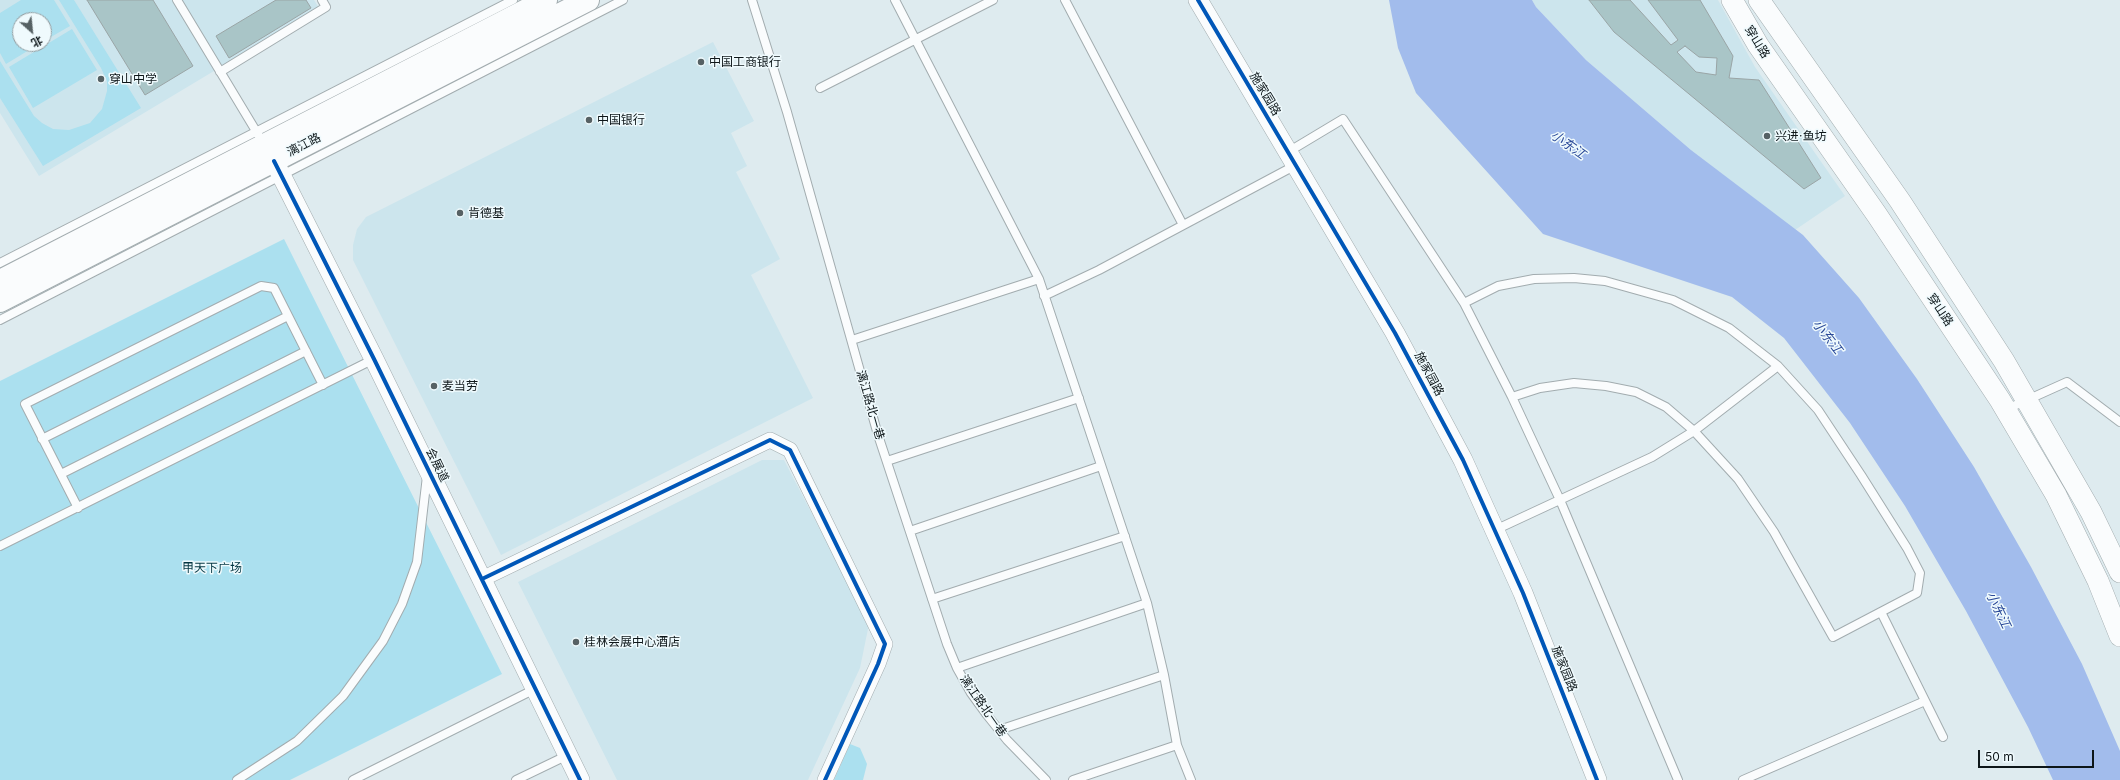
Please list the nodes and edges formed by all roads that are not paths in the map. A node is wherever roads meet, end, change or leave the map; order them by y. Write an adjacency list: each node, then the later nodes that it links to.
1 (177, 0): 14 (lane)
2 (322, 0): 14 (lane)
3 (588, 0): 12 (highway, 漓江路)
4 (623, 0): 12 (lane)
5 (752, 0): 27 (lane, 漓江路北一巷)
6 (895, 0): 13 (lane)
7 (992, 0): 13 (lane)
8 (1064, 0): 18 (lane)
9 (1198, 0): 17 (street, 施家园路)
10 (1732, 0): 35 (main road, 穿山路)
11 (1759, 0): 34 (main road, 穿山路)
12 (536, 12): 16 (highway, 漓江路); 16 (lane)
13 (916, 39): 15 (lane); 20 (lane)
14 (220, 72): 16 (lane)
15 (820, 88)
16 (269, 153): 19 (lane); 21 (highway, 漓江路); 23 (highway, 漓江路); 26 (lane); 29 (street, 会展道)
17 (1292, 159): 18 (lane); 24 (lane); 45 (street, 施家园路)
18 (1183, 225): 22 (lane)
19 (0, 263)
20 (1039, 279): 22 (lane); 27 (lane)
21 (0, 281)
22 (1044, 296): 33 (lane)
23 (0, 302)
24 (1464, 303): 30 (lane); 32 (lane)
25 (288, 316): 28 (lane); 38 (lane); 38 (lane)
26 (0, 320)
27 (852, 340): 39 (lane, 漓江路北一巷)
28 (306, 351): 31 (lane); 42 (lane)
29 (374, 359): 31 (lane); 41 (street, 会展道)
30 (1778, 366): 37 (lane); 53 (lane)
31 (323, 384): 44 (lane)
32 (1512, 397): 37 (lane); 43 (lane)
33 (1079, 398): 39 (lane); 40 (lane)
34 (2026, 400): 35 (lane); 36 (lane); 49 (main road, 穿山路)
35 (2006, 409): 54 (main road, 穿山路)
36 (2120, 422)
37 (1694, 430): 43 (lane); 53 (lane)
38 (42, 439): 42 (lane)
39 (887, 461): 46 (lane, 漓江路北一巷)
40 (1101, 466): 46 (lane); 47 (lane)
41 (427, 468): 50 (street, 会展道); 63 (lane)
42 (60, 474): 44 (lane)
43 (1560, 500): 45 (lane); 72 (lane)
44 (78, 508): 48 (lane)
45 (1495, 530): 71 (street, 施家园路)
46 (910, 531): 51 (lane, 漓江路北一巷)
47 (1124, 536): 51 (lane); 52 (lane)
48 (0, 546)
49 (2120, 572)
50 (482, 579): 57 (street, 会展道); 67 (street)
51 (932, 599): 55 (lane, 漓江路北一巷)
52 (1146, 603): 55 (lane); 56 (lane)
53 (1881, 612): 58 (lane)
54 (2120, 636)
55 (957, 668): 59 (lane, 漓江路北一巷)
56 (1164, 675): 59 (lane); 61 (lane)
57 (535, 689): 62 (street, 会展道); 64 (lane)
58 (1925, 701): 60 (lane); 73 (lane)
59 (999, 730): 68 (lane, 漓江路北一巷)
60 (1943, 738)
61 (1177, 746): 69 (lane); 70 (lane)
62 (568, 755): 65 (lane); 66 (street, 会展道)
63 (237, 780)
64 (353, 780)
65 (516, 780)
66 (580, 780)
67 (825, 780)
68 (1046, 780)
69 (1072, 780)
70 (1191, 780)
71 (1597, 780)
72 (1678, 780)
73 (1743, 780)

